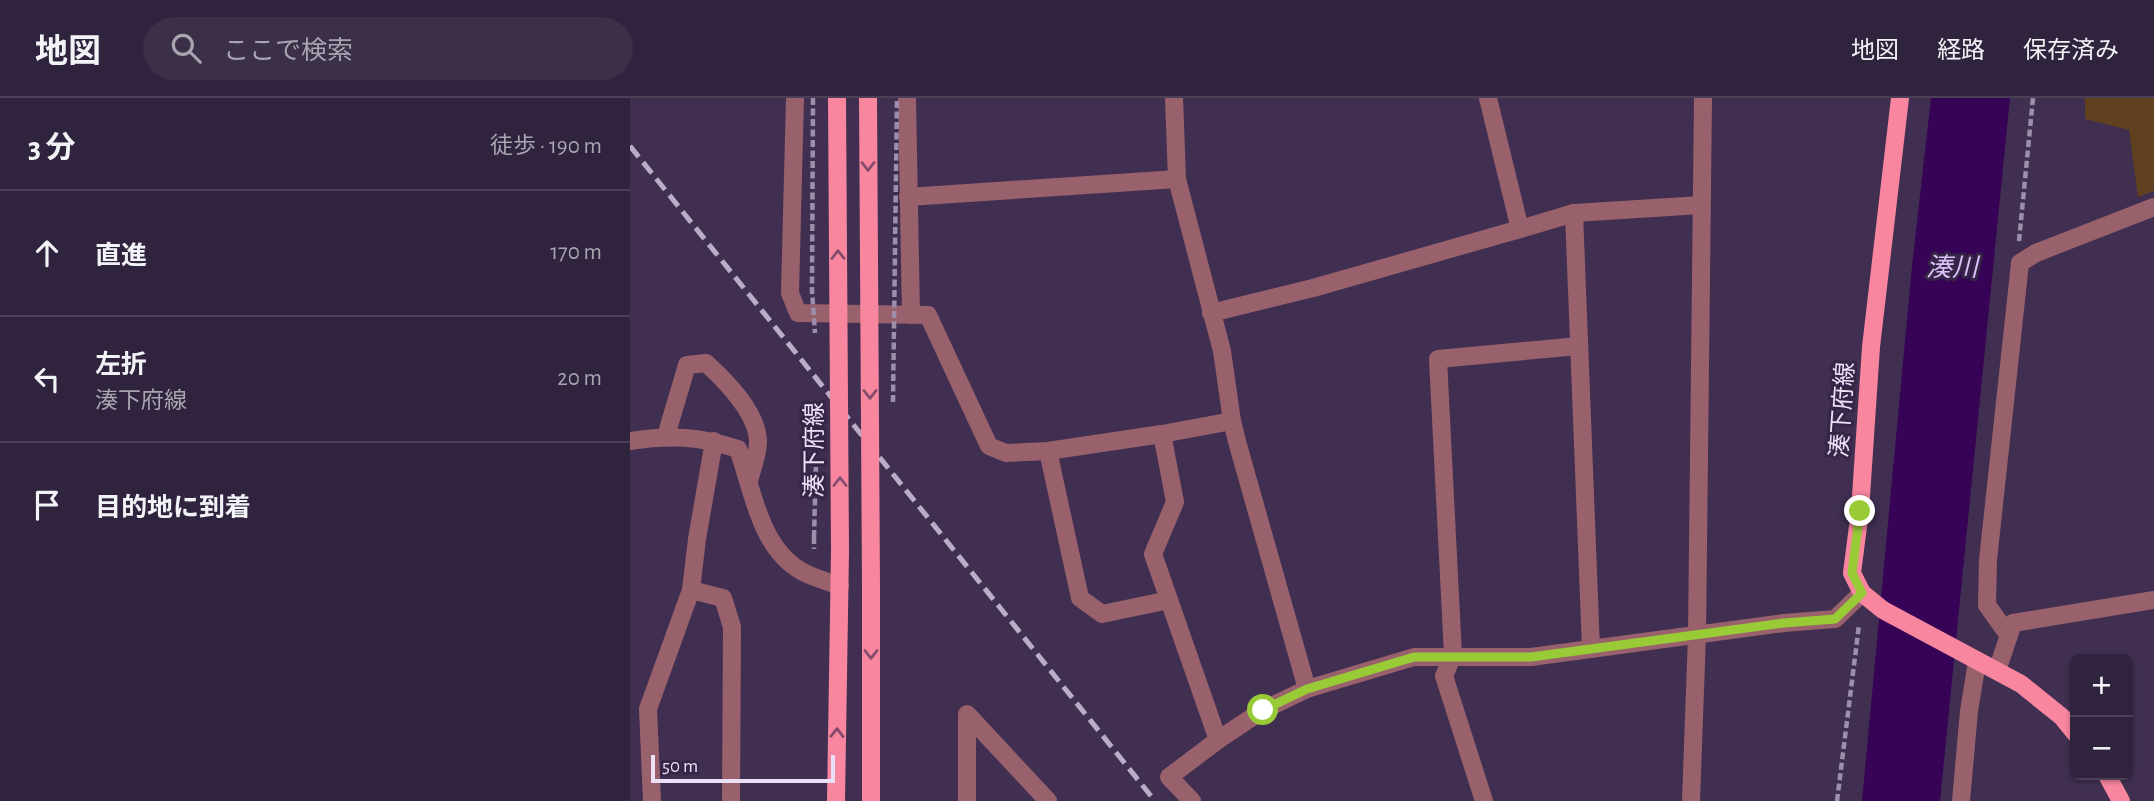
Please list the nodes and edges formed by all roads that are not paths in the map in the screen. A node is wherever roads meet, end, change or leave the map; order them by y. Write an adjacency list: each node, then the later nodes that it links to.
1 (795, 98): 16 (street)
2 (837, 98): 25 (main road, 湊下府線, one-way to 2, bridge)
3 (868, 98): 43 (main road, one-way to 43, bridge)
4 (906, 98): 10 (street)
5 (1174, 98): 9 (street)
6 (1488, 98): 14 (street)
7 (1703, 98): 11 (street)
8 (1900, 98): 27 (main road, 湊下府線)
9 (1177, 179): 10 (street); 15 (street)
10 (908, 197): 16 (street)
11 (1701, 205): 13 (street); 30 (street)
12 (2149, 210): 31 (street)
13 (1574, 213): 14 (street); 17 (street)
14 (1520, 229): 15 (street)
15 (1211, 313): 18 (street)
16 (911, 315): 23 (street)
17 (1579, 346): 32 (street); 33 (street)
18 (1232, 421): 19 (street); 36 (street)
19 (1162, 434): 23 (street); 28 (street)
20 (666, 436): 21 (street); 22 (street); 24 (street)
21 (630, 441)
22 (714, 441): 24 (street); 26 (street)
23 (1048, 451): 28 (street)
24 (749, 481): 25 (street)
25 (840, 586): 42 (main road, 湊下府線, one-way to 25)
26 (691, 590): 40 (street); 41 (street)
27 (1862, 593): 30 (street); 34 (main road)
28 (1169, 600): 38 (street)
29 (2154, 600): 31 (street)
30 (1697, 635): 32 (street); 48 (street)
31 (2009, 636): 35 (street)
32 (1591, 649): 33 (street)
33 (1453, 655): 36 (street); 47 (street)
34 (1977, 662): 35 (main road); 49 (street)
35 (1997, 671): 37 (main road)
36 (1307, 689): 38 (street)
37 (2070, 727)
38 (1218, 740): 46 (street)
39 (2110, 780): 50 (main road)
40 (652, 801)
41 (731, 801)
42 (836, 801)
43 (871, 801)
44 (967, 801): 45 (street)
45 (1048, 801)
46 (1192, 801)
47 (1484, 801)
48 (1691, 801)
49 (1961, 801)
50 (2121, 801)

